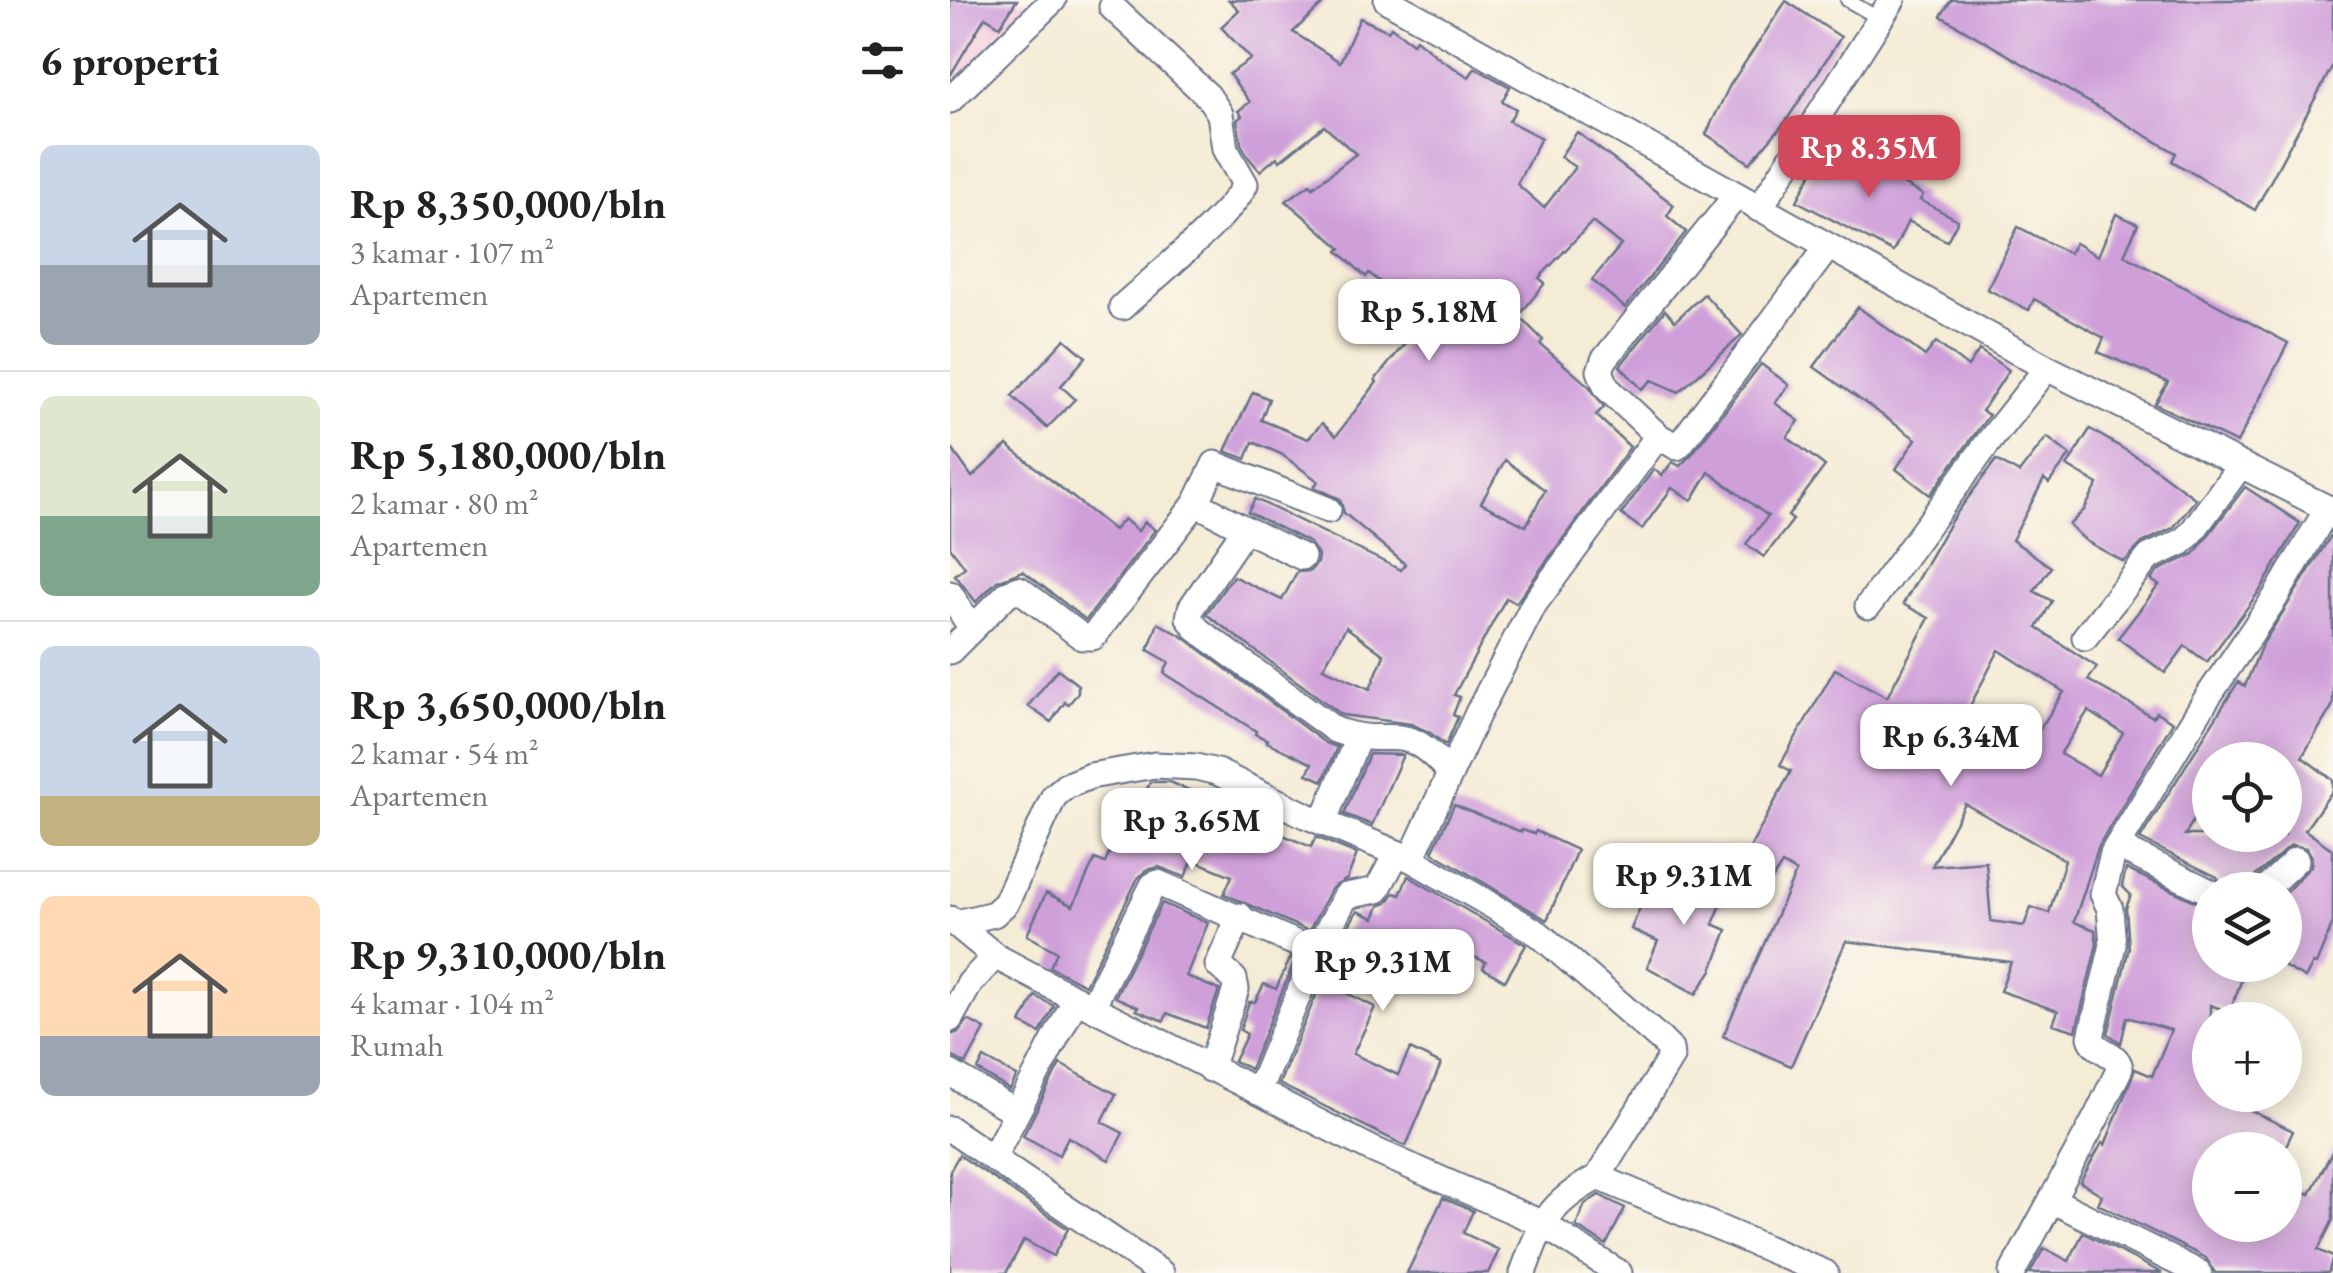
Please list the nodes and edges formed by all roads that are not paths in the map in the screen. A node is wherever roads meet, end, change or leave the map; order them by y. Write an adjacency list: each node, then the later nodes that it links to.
1 (1053, 0): 6 (street)
2 (1387, 0): 7 (street)
3 (1847, 0): 5 (lane)
4 (1113, 2): 10 (street)
5 (1886, 10): 8 (street)
6 (950, 100)
7 (1736, 197): 8 (street); 12 (street)
8 (1759, 209): 9 (street)
9 (1828, 247): 11 (street); 12 (street)
10 (1122, 307)
11 (2047, 368): 13 (street); 20 (street)
12 (1658, 436): 25 (street)
13 (2240, 466): 16 (street); 22 (street)
14 (1196, 503): 15 (street); 17 (street); 21 (street)
15 (1328, 510)
16 (2330, 510): 27 (street)
17 (1245, 529): 18 (street); 24 (street)
18 (1302, 556)
19 (950, 594): 21 (street)
20 (1868, 606)
21 (972, 629): 23 (street)
22 (2085, 637)
23 (950, 651)
24 (1358, 738): 25 (street); 26 (street)
25 (1450, 773): 28 (street)
26 (1323, 822): 28 (street); 33 (street)
27 (2118, 846): 31 (street); 45 (street)
28 (1404, 856): 34 (street); 44 (street)
29 (2296, 860): 30 (street)
30 (2283, 872)
31 (2192, 883)
32 (1240, 916): 34 (street); 36 (street); 38 (street)
33 (953, 921): 35 (street)
34 (1316, 952): 40 (street)
35 (995, 956): 36 (street); 37 (street)
36 (1084, 1004): 38 (street); 41 (street)
37 (950, 1019)
38 (1210, 1069): 40 (street)
39 (950, 1072): 41 (street)
40 (1258, 1092): 46 (street)
41 (1016, 1112): 43 (street)
42 (952, 1136): 43 (street)
43 (993, 1158): 47 (street)
44 (1598, 1176): 46 (street); 50 (street)
45 (2052, 1200): 51 (street); 52 (street)
46 (1541, 1223): 48 (street); 49 (street)
47 (1160, 1273)
48 (1523, 1273)
49 (1619, 1273)
50 (1825, 1273)
51 (2012, 1273)
52 (2199, 1273)

